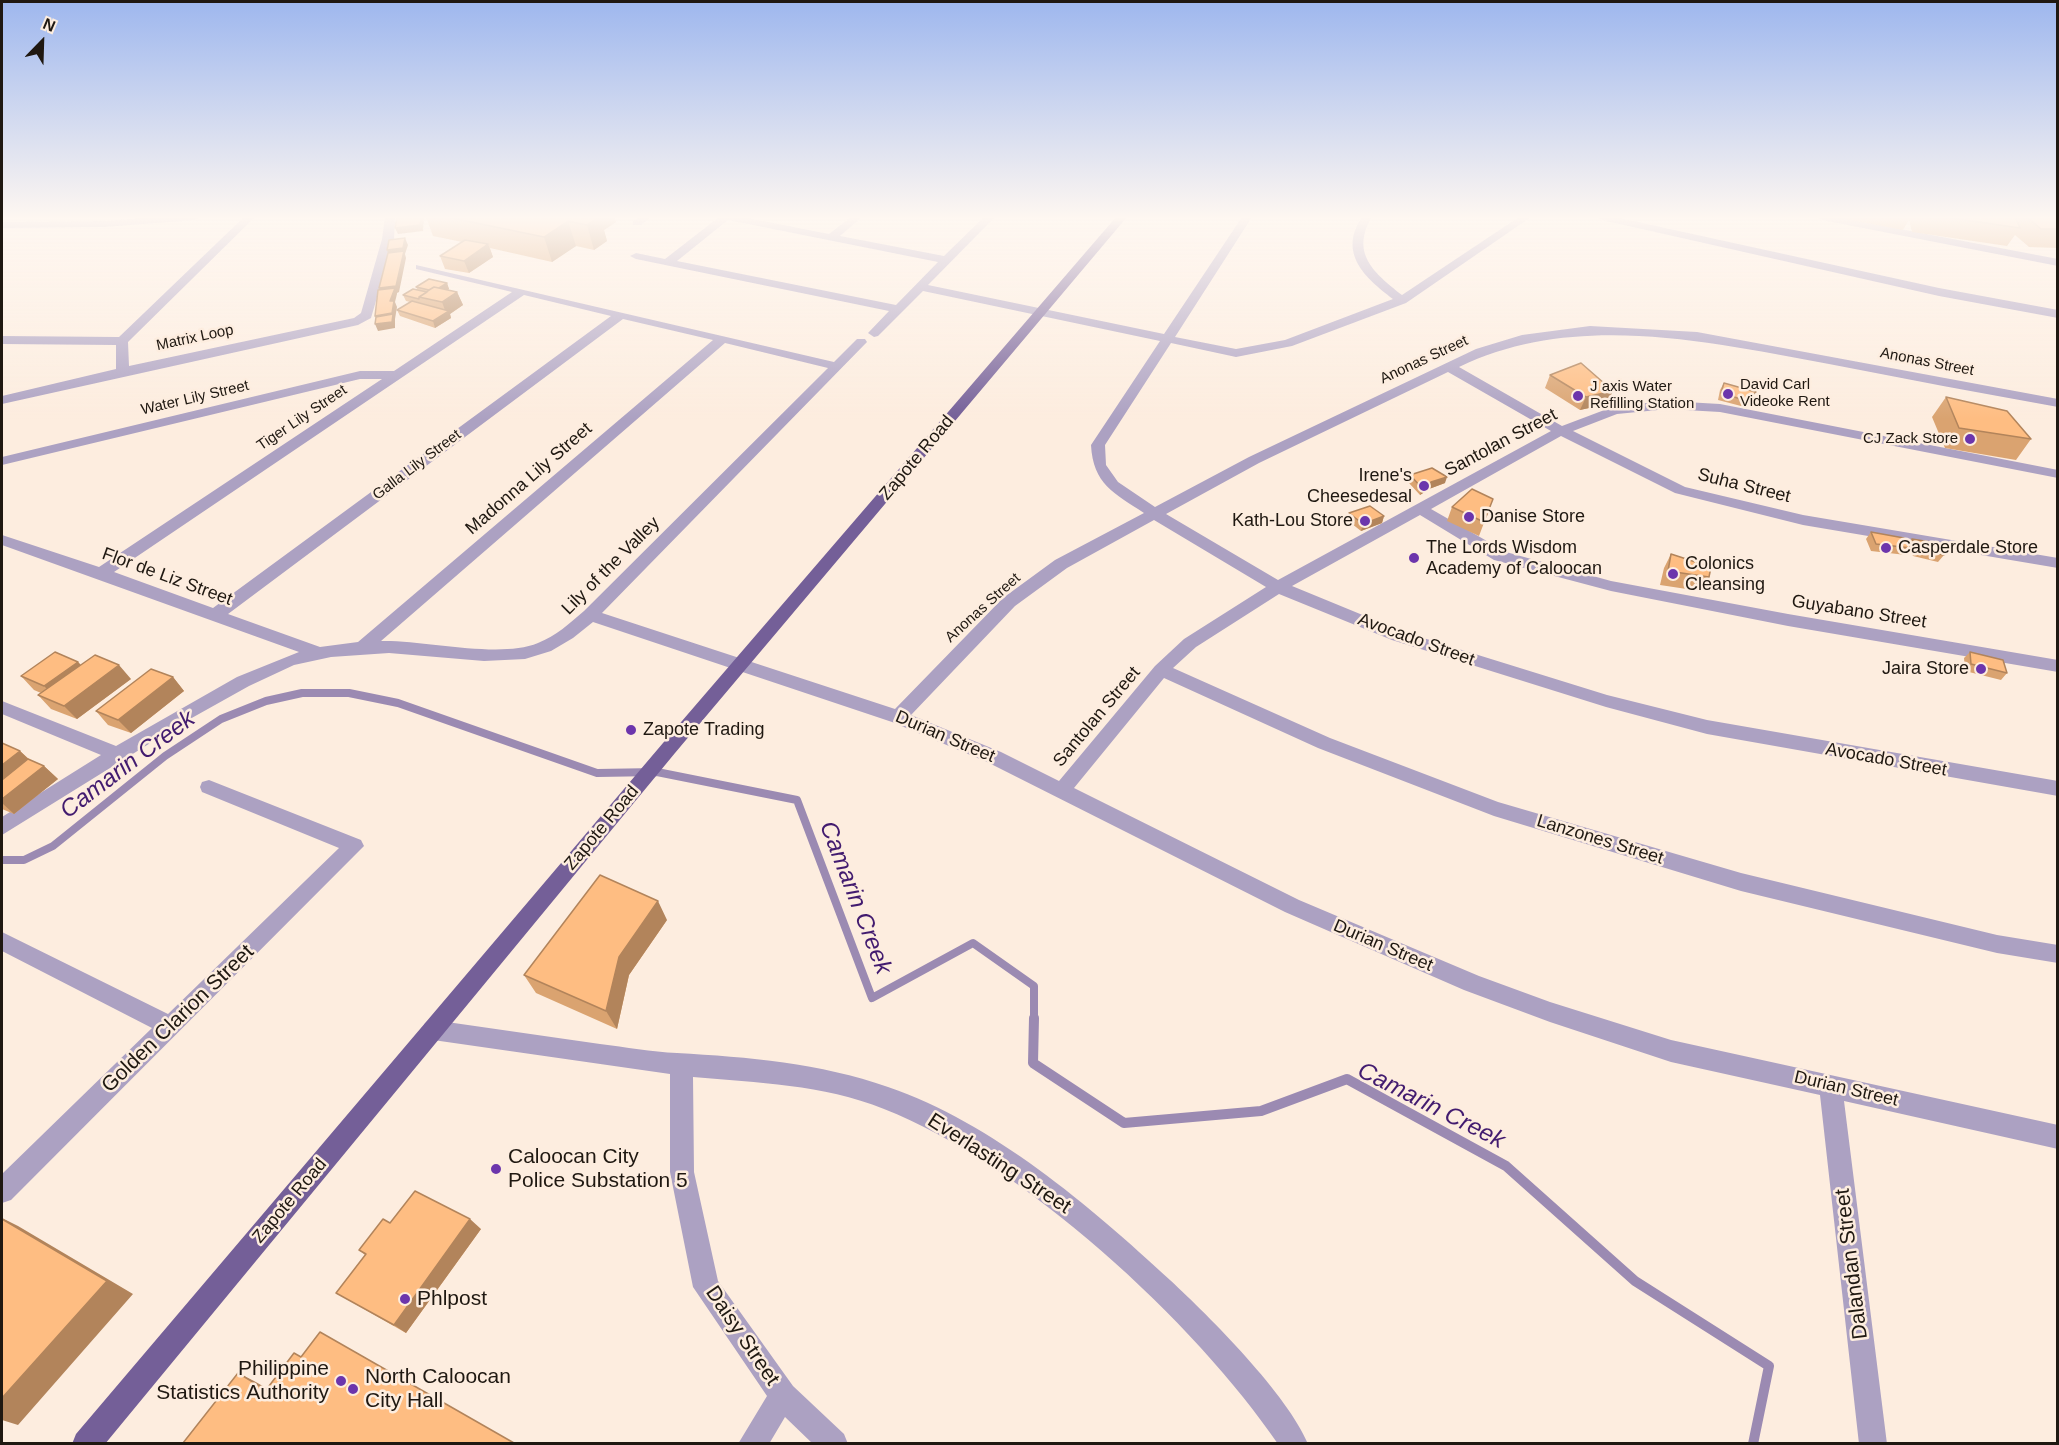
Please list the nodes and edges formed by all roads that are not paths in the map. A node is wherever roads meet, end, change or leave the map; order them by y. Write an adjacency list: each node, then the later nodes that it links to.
1 (180, 284): 21 (street)
2 (375, 284): 24 (street, Matrix Loop)
3 (494, 284): 12 (street)
4 (778, 284): 14 (street)
5 (922, 284): 11 (street, Lily of the Valley)
6 (1065, 284): 15 (main road, Zapote Road)
7 (1203, 284): 19 (street, Avocado Street)
8 (1384, 284): 13 (street)
9 (1425, 284): 13 (street)
10 (1907, 284): 16 (street)
11 (920, 287): 14 (street, Lily of the Valley); 15 (street)
12 (522, 291): 17 (street); 25 (street, Tiger Lily Street)
13 (1402, 300): 19 (street)
14 (899, 309): 22 (street, Lily of the Valley)
15 (1042, 311): 19 (street); 41 (main road, Zapote Road)
16 (2058, 314)
17 (620, 315): 18 (street); 37 (street, Galla Lily Street)
18 (722, 339): 22 (street); 39 (street, Madonna Lily Street)
19 (1167, 339): 32 (street, Avocado Street)
20 (2, 340): 21 (street)
21 (122, 341): 24 (street)
22 (837, 366): 38 (street, Lily of the Valley)
23 (1449, 367): 27 (street, Anonas Street); 28 (street, Suha Street); 32 (street, Anonas Street)
24 (123, 371): 26 (street, Matrix Loop)
25 (396, 375): 29 (street, Water Lily Street); 35 (street, Tiger Lily Street)
26 (2, 400)
27 (2058, 403)
28 (1561, 431): 30 (street, Santolan Street); 31 (street, Santolan Street); 34 (street, Suha Street)
29 (2, 461)
30 (2058, 474)
31 (1420, 509): 36 (street, Santolan Street); 42 (street, Guyabano Street)
32 (1155, 514): 36 (street, Avocado Street); 45 (street, Anonas Street)
33 (2, 540): 35 (street, Flor de Liz Street)
34 (2058, 563)
35 (101, 573): 37 (street, Flor de Liz Street)
36 (1278, 587): 43 (street, Santolan Street); 48 (street, Avocado Street)
37 (214, 615): 40 (street, Flor de Liz Street)
38 (590, 615): 39 (street, Lily of the Valley); 41 (street, Durian Street)
39 (362, 648): 40 (street, Lily of the Valley)
40 (319, 653): 46 (street, Lily of the Valley)
41 (741, 664): 45 (street, Durian Street); 54 (main road, Zapote Road)
42 (2058, 666)
43 (1161, 670): 49 (street, Santolan Street); 52 (street, Lanzones Street)
44 (2, 707): 46 (street)
45 (898, 717): 49 (street, Durian Street)
46 (117, 754): 50 (street, Lily of the Valley)
47 (209, 787): 53 (street, Golden Clarion Street)
48 (2058, 789)
49 (1061, 791): 56 (street, Durian Street)
50 (2, 827)
51 (3, 944): 53 (street)
52 (2058, 954)
53 (170, 1026): 58 (street, Golden Clarion Street)
54 (433, 1030): 55 (street, Everlasting Street); 60 (main road, Zapote Road)
55 (681, 1064): 59 (street, Daisy Street); 63 (street, Everlasting Street)
56 (1830, 1085): 57 (street, Durian Street); 64 (street, Dalandan Street)
57 (2058, 1137)
58 (2, 1191)
59 (783, 1396): 61 (street); 62 (street, Daisy Street)
60 (86, 1443)
61 (752, 1443)
62 (834, 1443)
63 (1294, 1443)
64 (1873, 1443)

